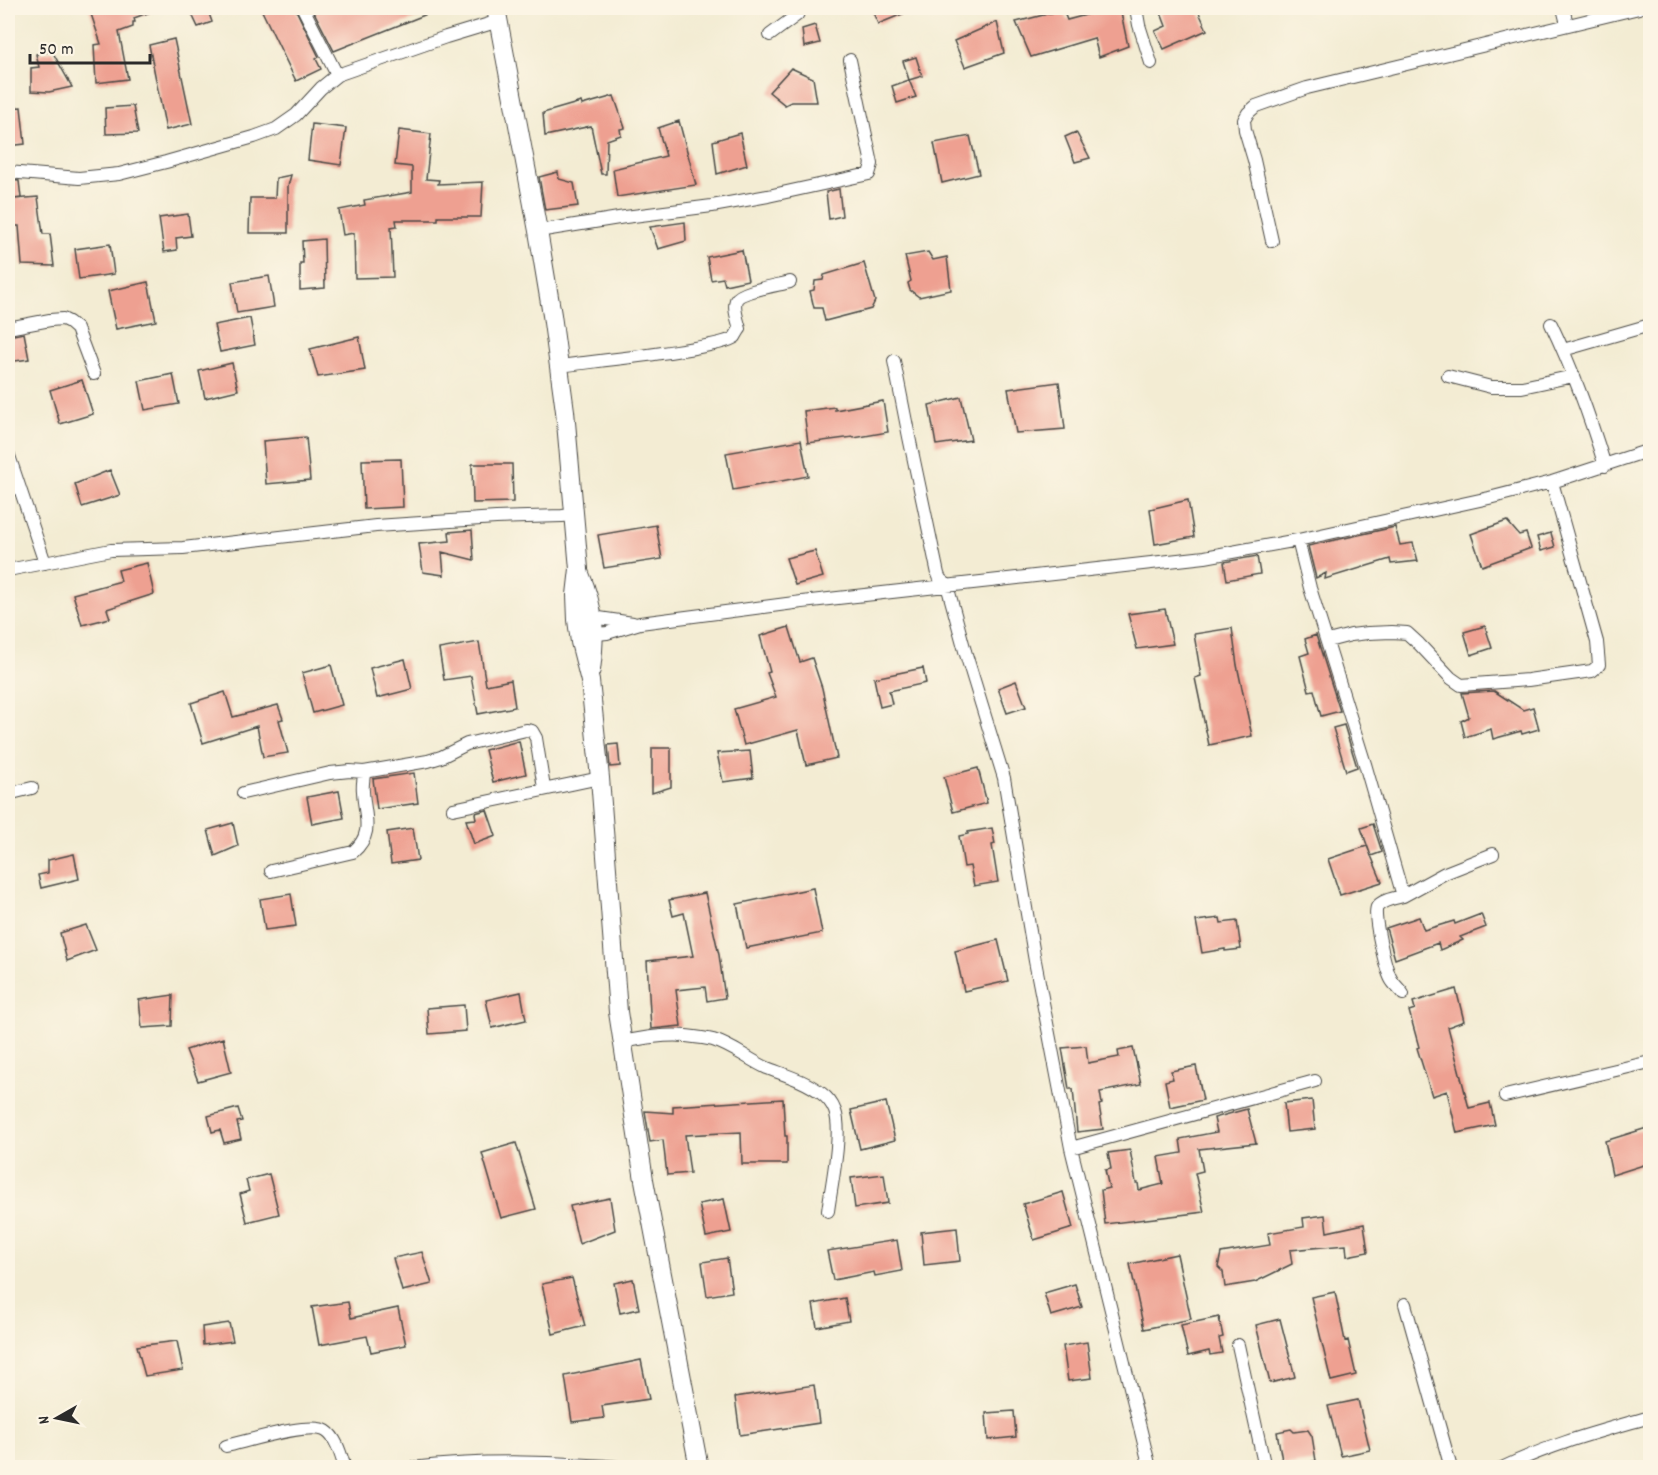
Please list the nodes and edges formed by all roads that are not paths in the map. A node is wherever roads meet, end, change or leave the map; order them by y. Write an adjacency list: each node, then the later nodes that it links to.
1 (303, 8): 11 (street)
2 (801, 8): 8 (street)
3 (1136, 8): 10 (street)
4 (1563, 8): 7 (street)
5 (1640, 8): 7 (street)
6 (498, 14): 11 (street); 13 (street)
7 (1567, 24): 14 (street)
8 (770, 35)
9 (850, 60): 13 (street)
10 (1151, 63)
11 (337, 75): 12 (street)
12 (8, 172)
13 (538, 231): 21 (street)
14 (1272, 241)
15 (790, 282): 21 (street)
16 (1551, 324): 19 (street)
17 (1650, 326): 19 (street)
18 (8, 328): 22 (street)
19 (1563, 350): 24 (street)
20 (894, 361): 33 (street)
21 (559, 366): 29 (street)
22 (94, 374)
23 (1449, 376): 24 (street)
24 (1574, 376): 27 (street)
25 (1650, 450): 27 (street)
26 (8, 453): 31 (street)
27 (1605, 466): 28 (street)
28 (1552, 482): 30 (street); 35 (street)
29 (574, 515): 31 (street); 34 (street)
30 (1298, 540): 33 (street); 35 (street)
31 (45, 563): 32 (street)
32 (8, 570)
33 (948, 585): 34 (street); 51 (street)
34 (586, 627): 37 (street)
35 (1328, 641): 45 (street)
36 (364, 772): 39 (street); 40 (street); 44 (street)
37 (600, 778): 39 (street); 47 (street)
38 (32, 788): 41 (street)
39 (544, 789): 42 (street)
40 (243, 793)
41 (8, 794)
42 (453, 809)
43 (1493, 854): 45 (street)
44 (271, 871)
45 (1402, 896): 46 (street)
46 (1403, 994)
47 (622, 1042): 52 (street); 60 (street)
48 (1650, 1062): 50 (street)
49 (1315, 1081): 51 (street)
50 (1505, 1096)
51 (1071, 1148): 61 (street)
52 (828, 1212)
53 (1405, 1304): 63 (street)
54 (1238, 1345): 62 (street)
55 (1650, 1417): 64 (street)
56 (226, 1446): 57 (street)
57 (345, 1467)
58 (412, 1467): 59 (street)
59 (634, 1467)
60 (699, 1467)
61 (1150, 1467)
62 (1265, 1467)
63 (1451, 1467)
64 (1502, 1467)

